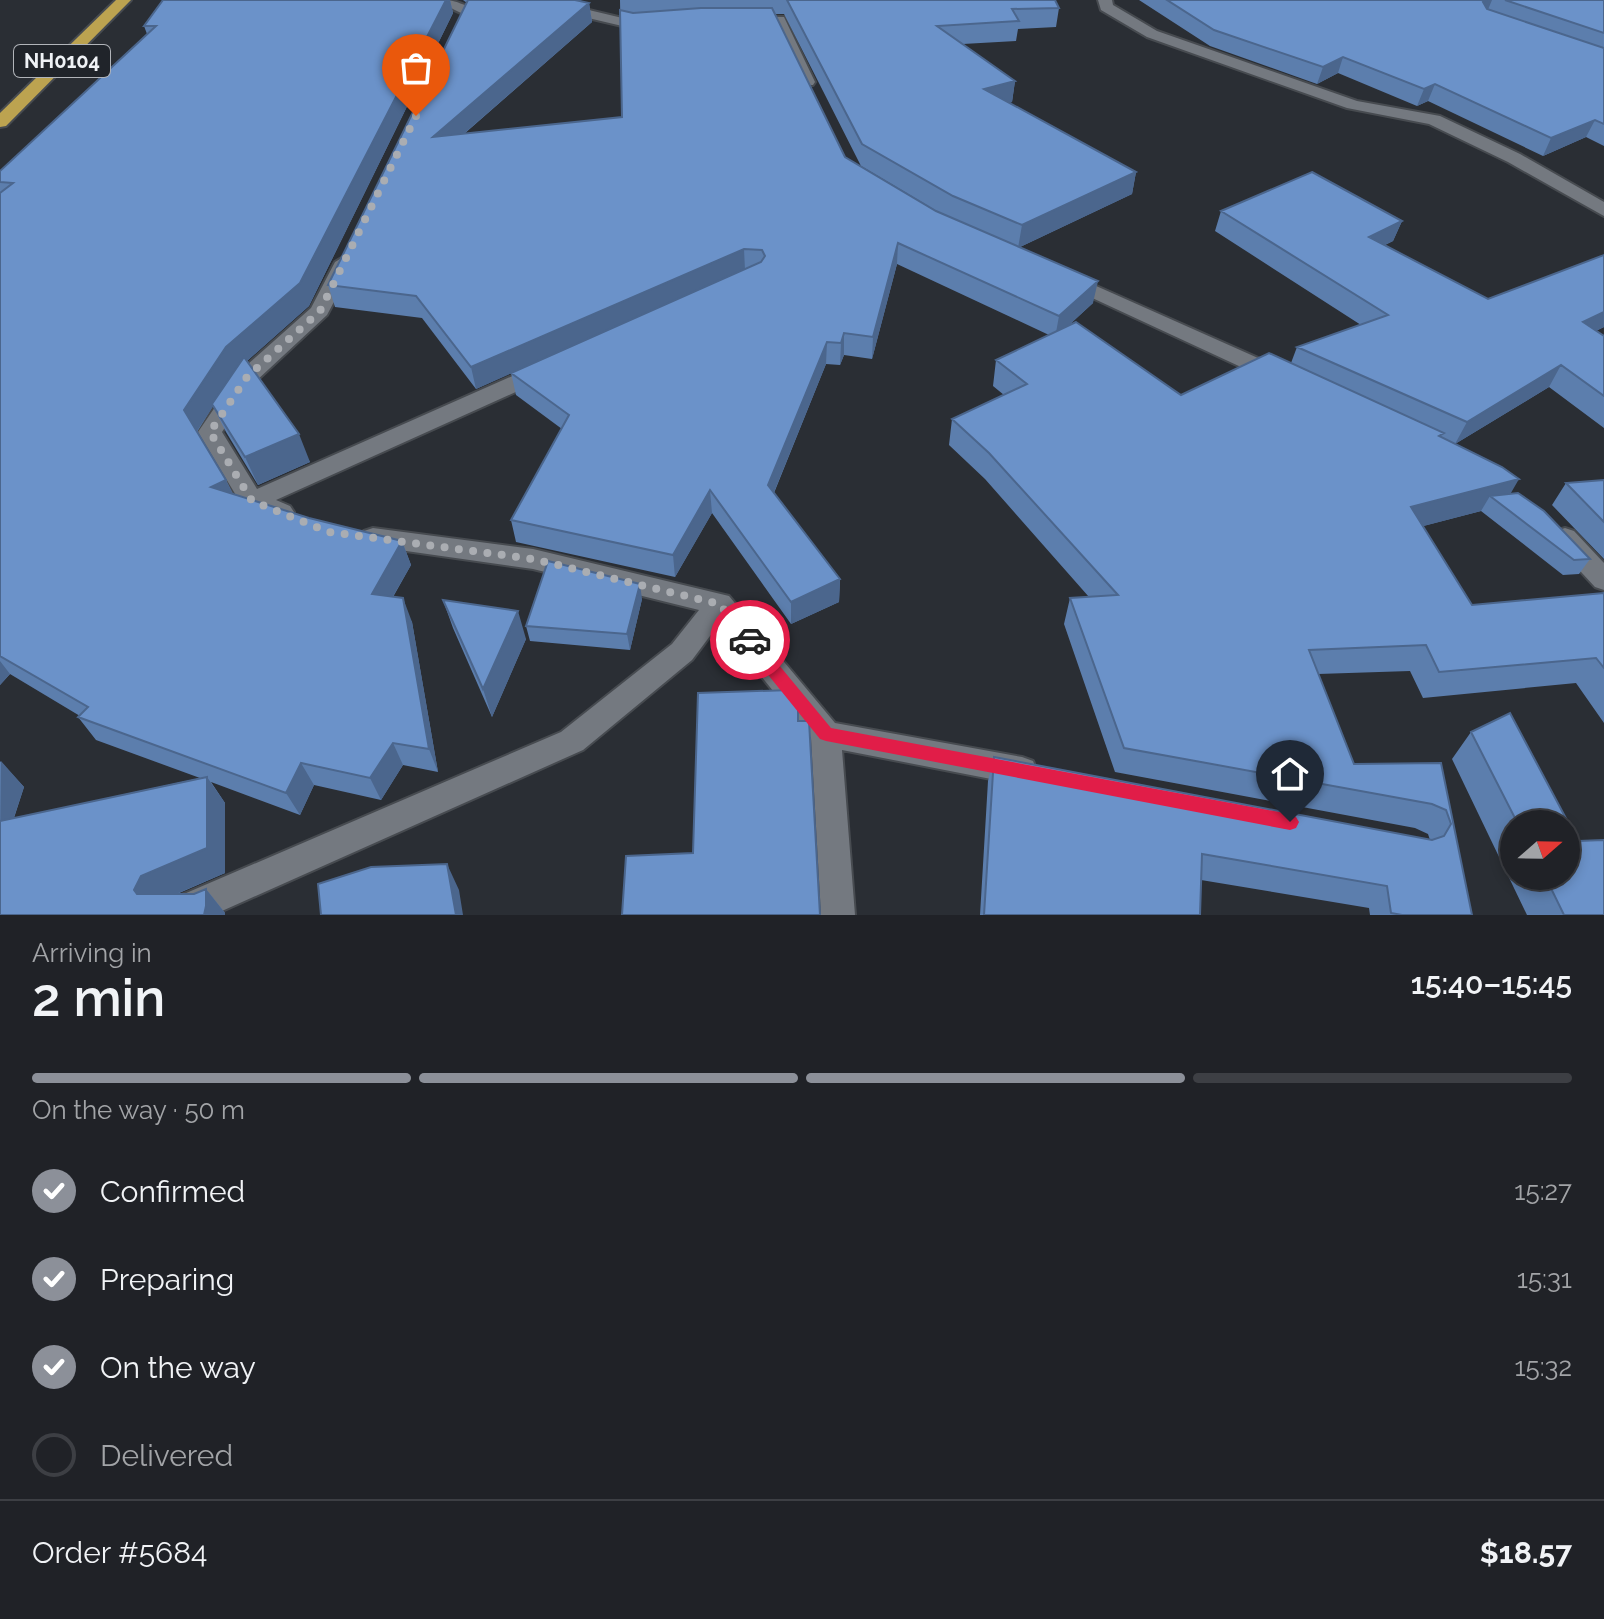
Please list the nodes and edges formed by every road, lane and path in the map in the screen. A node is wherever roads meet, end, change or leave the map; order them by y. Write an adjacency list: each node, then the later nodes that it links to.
1 (124, 0): 10 (highway, NH0104)
2 (610, 0): 7 (street)
3 (1105, 0): 11 (street)
4 (456, 6): 5 (street); 8 (street)
5 (511, 11)
6 (717, 20): 9 (street)
7 (675, 22)
8 (453, 37)
9 (814, 97)
10 (0, 122)
11 (1604, 210)
12 (355, 241): 16 (street)
13 (1055, 274): 15 (street)
14 (567, 360): 16 (street)
15 (1296, 384)
16 (252, 501): 17 (street)
17 (303, 522)
18 (1555, 528): 20 (street)
19 (344, 534): 21 (street)
20 (1604, 580)
21 (719, 604): 22 (street); 24 (street)
22 (826, 734): 23 (street); 25 (street)
23 (1058, 778)
24 (175, 915)
25 (838, 915)

